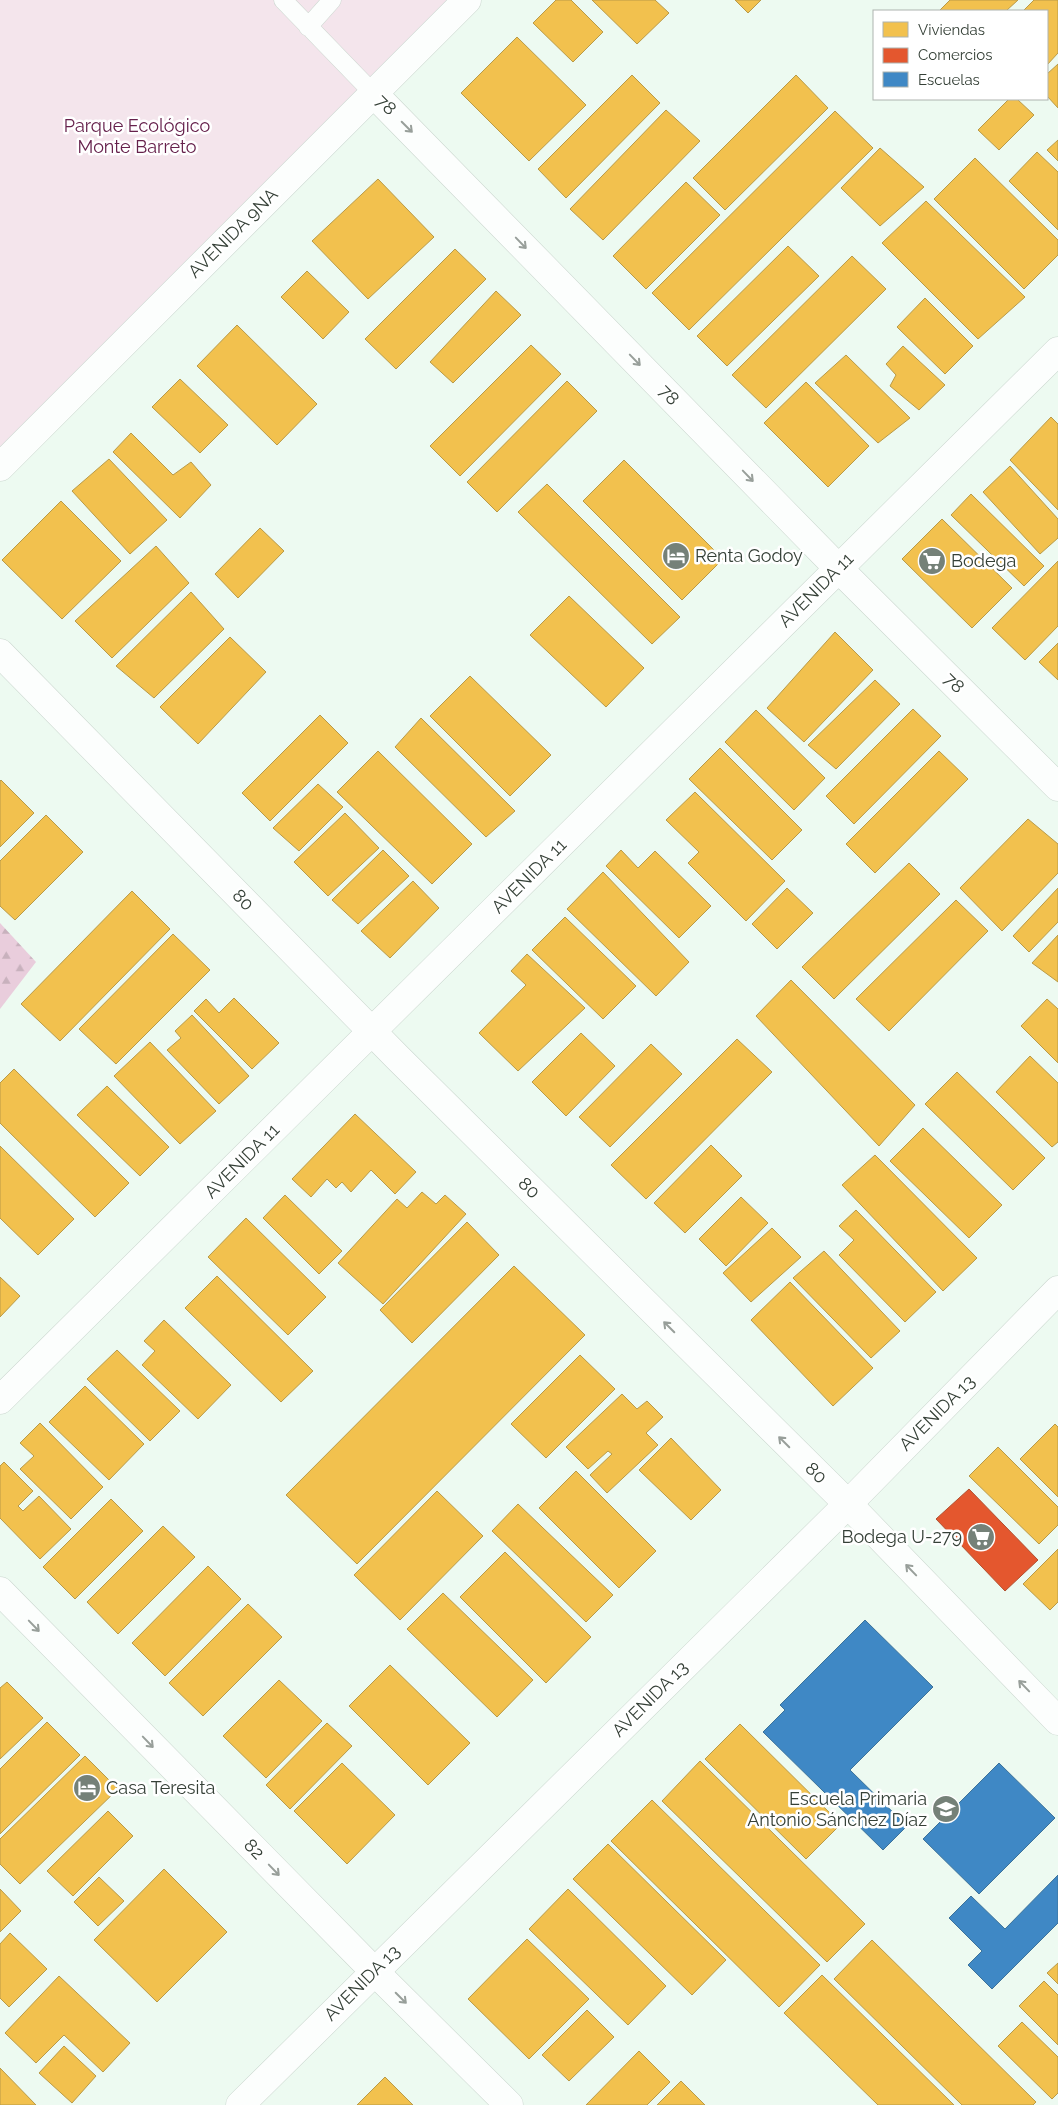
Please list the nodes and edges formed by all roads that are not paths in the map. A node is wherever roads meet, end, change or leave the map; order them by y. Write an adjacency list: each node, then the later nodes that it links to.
1 (283, 0): 4 (lane, 78)
2 (332, 0): 4 (lane)
3 (467, 0): 5 (street, AVENIDA 9NA)
4 (308, 26): 5 (lane, 78)
5 (373, 93): 7 (street, AVENIDA 9NA); 8 (street, 78, one-way to 8)
6 (1058, 351): 8 (street, AVENIDA 11)
7 (0, 467)
8 (838, 568): 10 (street, 78); 11 (street, AVENIDA 11)
9 (0, 653): 11 (street, 80)
10 (1058, 787)
11 (372, 1032): 13 (street, AVENIDA 11); 14 (street, 80, one-way to 11)
12 (1058, 1290): 14 (street, AVENIDA 13)
13 (0, 1400)
14 (848, 1504): 16 (street, 80, one-way to 14); 17 (street, AVENIDA 13)
15 (0, 1591): 17 (street, 82, one-way to 17)
16 (1058, 1721)
17 (374, 1971): 18 (street, AVENIDA 13); 19 (street, 82, one-way to 19)
18 (240, 2105)
19 (510, 2105)

